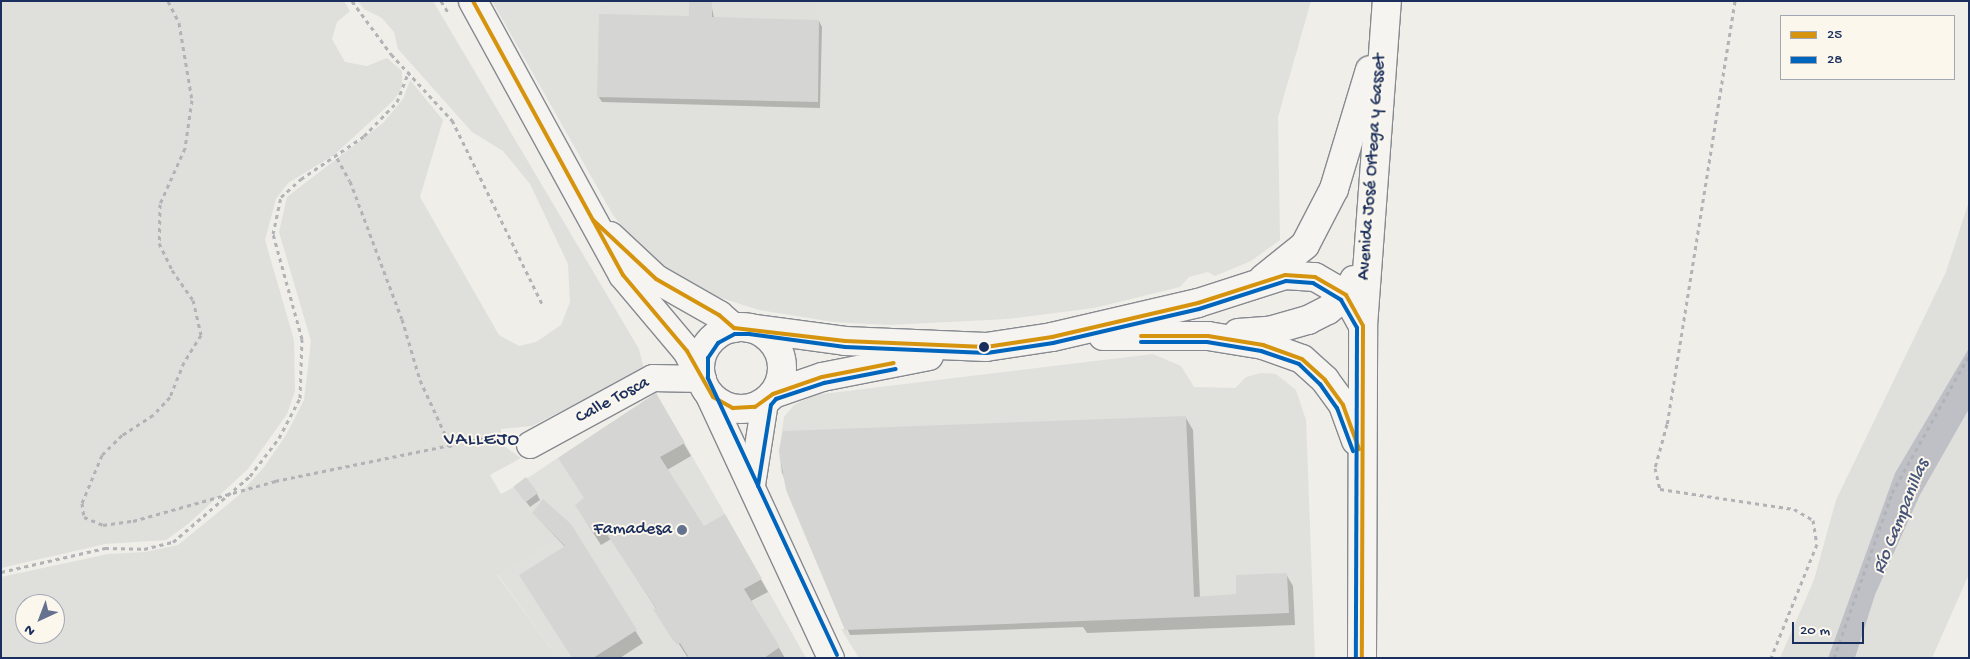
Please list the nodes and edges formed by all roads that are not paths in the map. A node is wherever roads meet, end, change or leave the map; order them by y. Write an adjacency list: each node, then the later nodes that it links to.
1 (473, 1): 4 (main road)
2 (1387, 1): 3 (main road, Avenida José Ortega y Gasset)
3 (1382, 35): 5 (main road, Avenida José Ortega y Gasset); 6 (main road, Avenida José Ortega y Gasset)
4 (593, 220): 9 (main road); 13 (main road)
5 (1366, 256): 7 (main road); 8 (main road, Avenida José Ortega y Gasset)
6 (1261, 281): 7 (main road); 11 (main road)
7 (1346, 295): 8 (main road); 10 (main road)
8 (1363, 326): 16 (main road, Avenida José Ortega y Gasset)
9 (741, 328): 12 (main road); 13 (main road); 14 (main road)
10 (1208, 336): 11 (main road); 16 (main road)
11 (1052, 337): 12 (main road)
12 (965, 348): 14 (main road)
13 (704, 384): 14 (main road); 15 (street, Calle Tosca); 17 (street)
14 (769, 398): 17 (street)
15 (530, 445)
16 (1362, 458): 19 (main road, Avenida José Ortega y Gasset)
17 (752, 485): 18 (street)
18 (831, 658)
19 (1362, 658)

